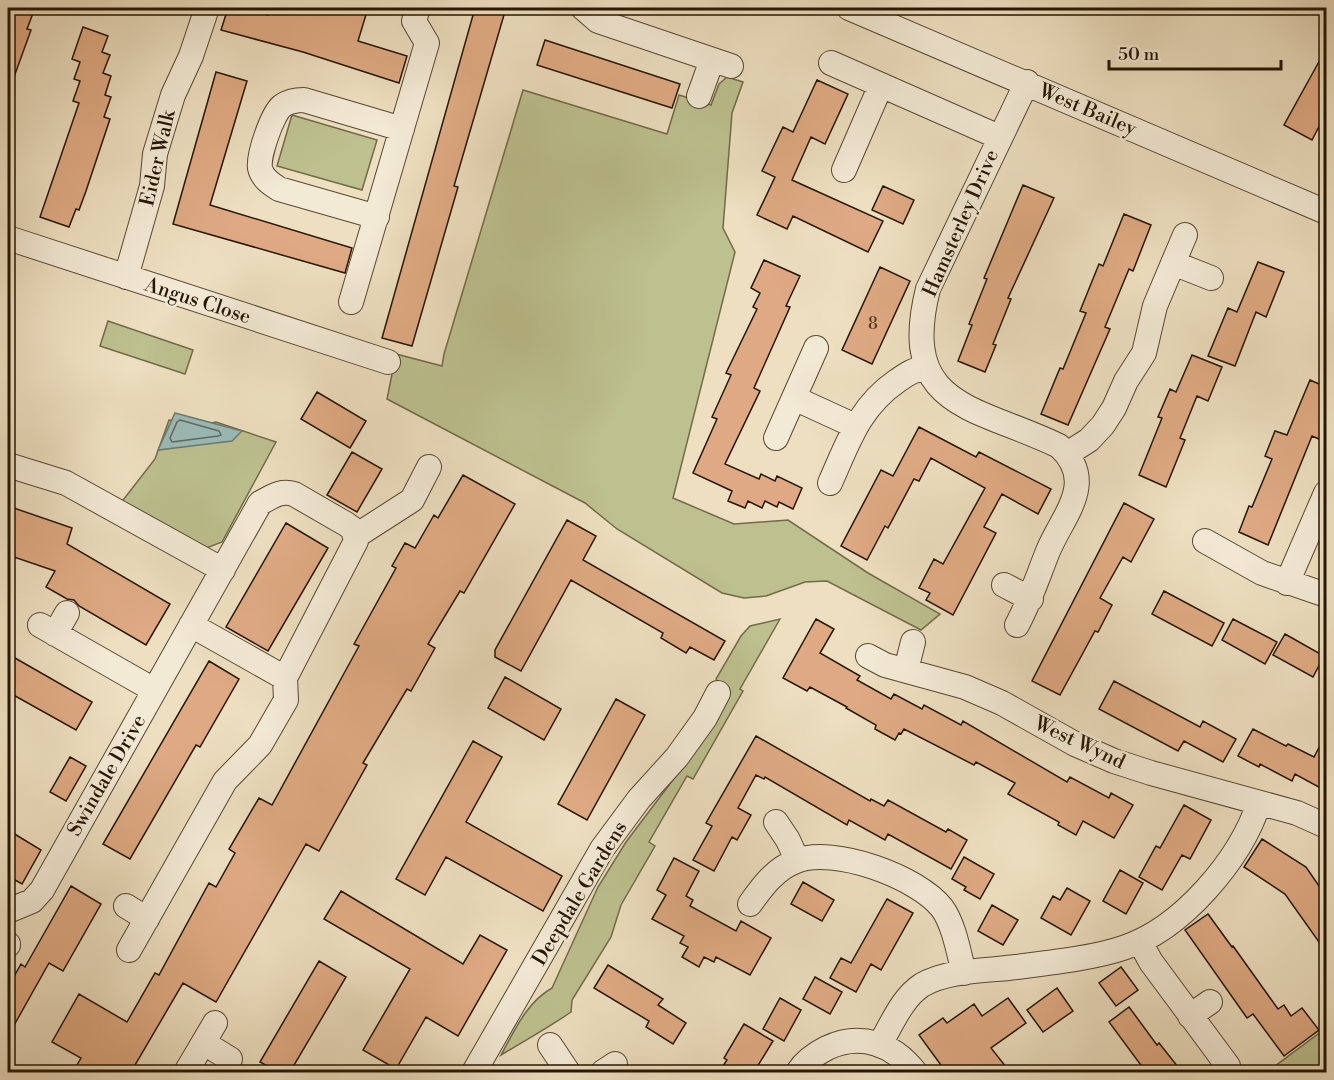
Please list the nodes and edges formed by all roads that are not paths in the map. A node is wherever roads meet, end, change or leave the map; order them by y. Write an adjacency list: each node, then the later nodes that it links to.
1 (207, 8): 17 (street, Eider Walk)
2 (418, 8): 9 (street)
3 (583, 8): 8 (street)
4 (849, 8): 6 (street, West Bailey)
5 (831, 63): 7 (street)
6 (1027, 82): 10 (street, Hamsterley Drive); 12 (street, West Bailey)
7 (881, 85): 10 (street); 11 (street)
8 (699, 96)
9 (402, 129): 13 (street); 13 (street)
10 (999, 137): 22 (street, Hamsterley Drive)
11 (844, 170)
12 (1326, 212)
13 (377, 217): 19 (street)
14 (1185, 235): 16 (street)
15 (8, 238): 17 (street, Angus Close)
16 (1173, 263): 18 (street); 26 (street)
17 (126, 277): 21 (street, Angus Close)
18 (1210, 278)
19 (351, 302)
20 (816, 348): 23 (street)
21 (388, 362)
22 (926, 368): 24 (street); 26 (street, Hamsterley Drive)
23 (794, 398): 24 (street); 25 (street)
24 (855, 426): 29 (street)
25 (776, 438)
26 (1067, 454): 37 (street)
27 (8, 465): 33 (street)
28 (429, 466): 31 (street)
29 (830, 483)
30 (1326, 493): 34 (street)
31 (356, 536): 33 (street, Swindale Drive); 44 (street)
32 (1205, 541): 34 (street)
33 (223, 570): 39 (street, Swindale Drive)
34 (1287, 583): 36 (street)
35 (1004, 585): 37 (street)
36 (1326, 595)
37 (1031, 599): 40 (street)
38 (54, 624): 45 (street)
39 (191, 625): 44 (street); 45 (street, Swindale Drive)
40 (1017, 625)
41 (913, 642): 43 (street)
42 (868, 656): 43 (street, West Wynd)
43 (906, 670): 47 (street, West Wynd)
44 (285, 678): 54 (street)
45 (154, 690): 53 (street, Swindale Drive)
46 (718, 693): 65 (street, Deepdale Gardens)
47 (1259, 803): 49 (street, West Wynd); 55 (street)
48 (776, 822): 50 (street)
49 (1326, 826)
50 (797, 860): 51 (street); 57 (street)
51 (750, 904)
52 (126, 906): 54 (street)
53 (8, 912)
54 (147, 919): 56 (street)
55 (1140, 942): 57 (street); 59 (street)
56 (129, 950)
57 (964, 973): 60 (street)
58 (1210, 1002): 59 (street)
59 (1190, 1016): 63 (street)
60 (880, 1044): 67 (street); 68 (street)
61 (550, 1045): 66 (street)
62 (230, 1059): 64 (street)
63 (1228, 1066)
64 (186, 1072)
65 (474, 1072)
66 (568, 1072)
67 (798, 1072)
68 (915, 1072)

